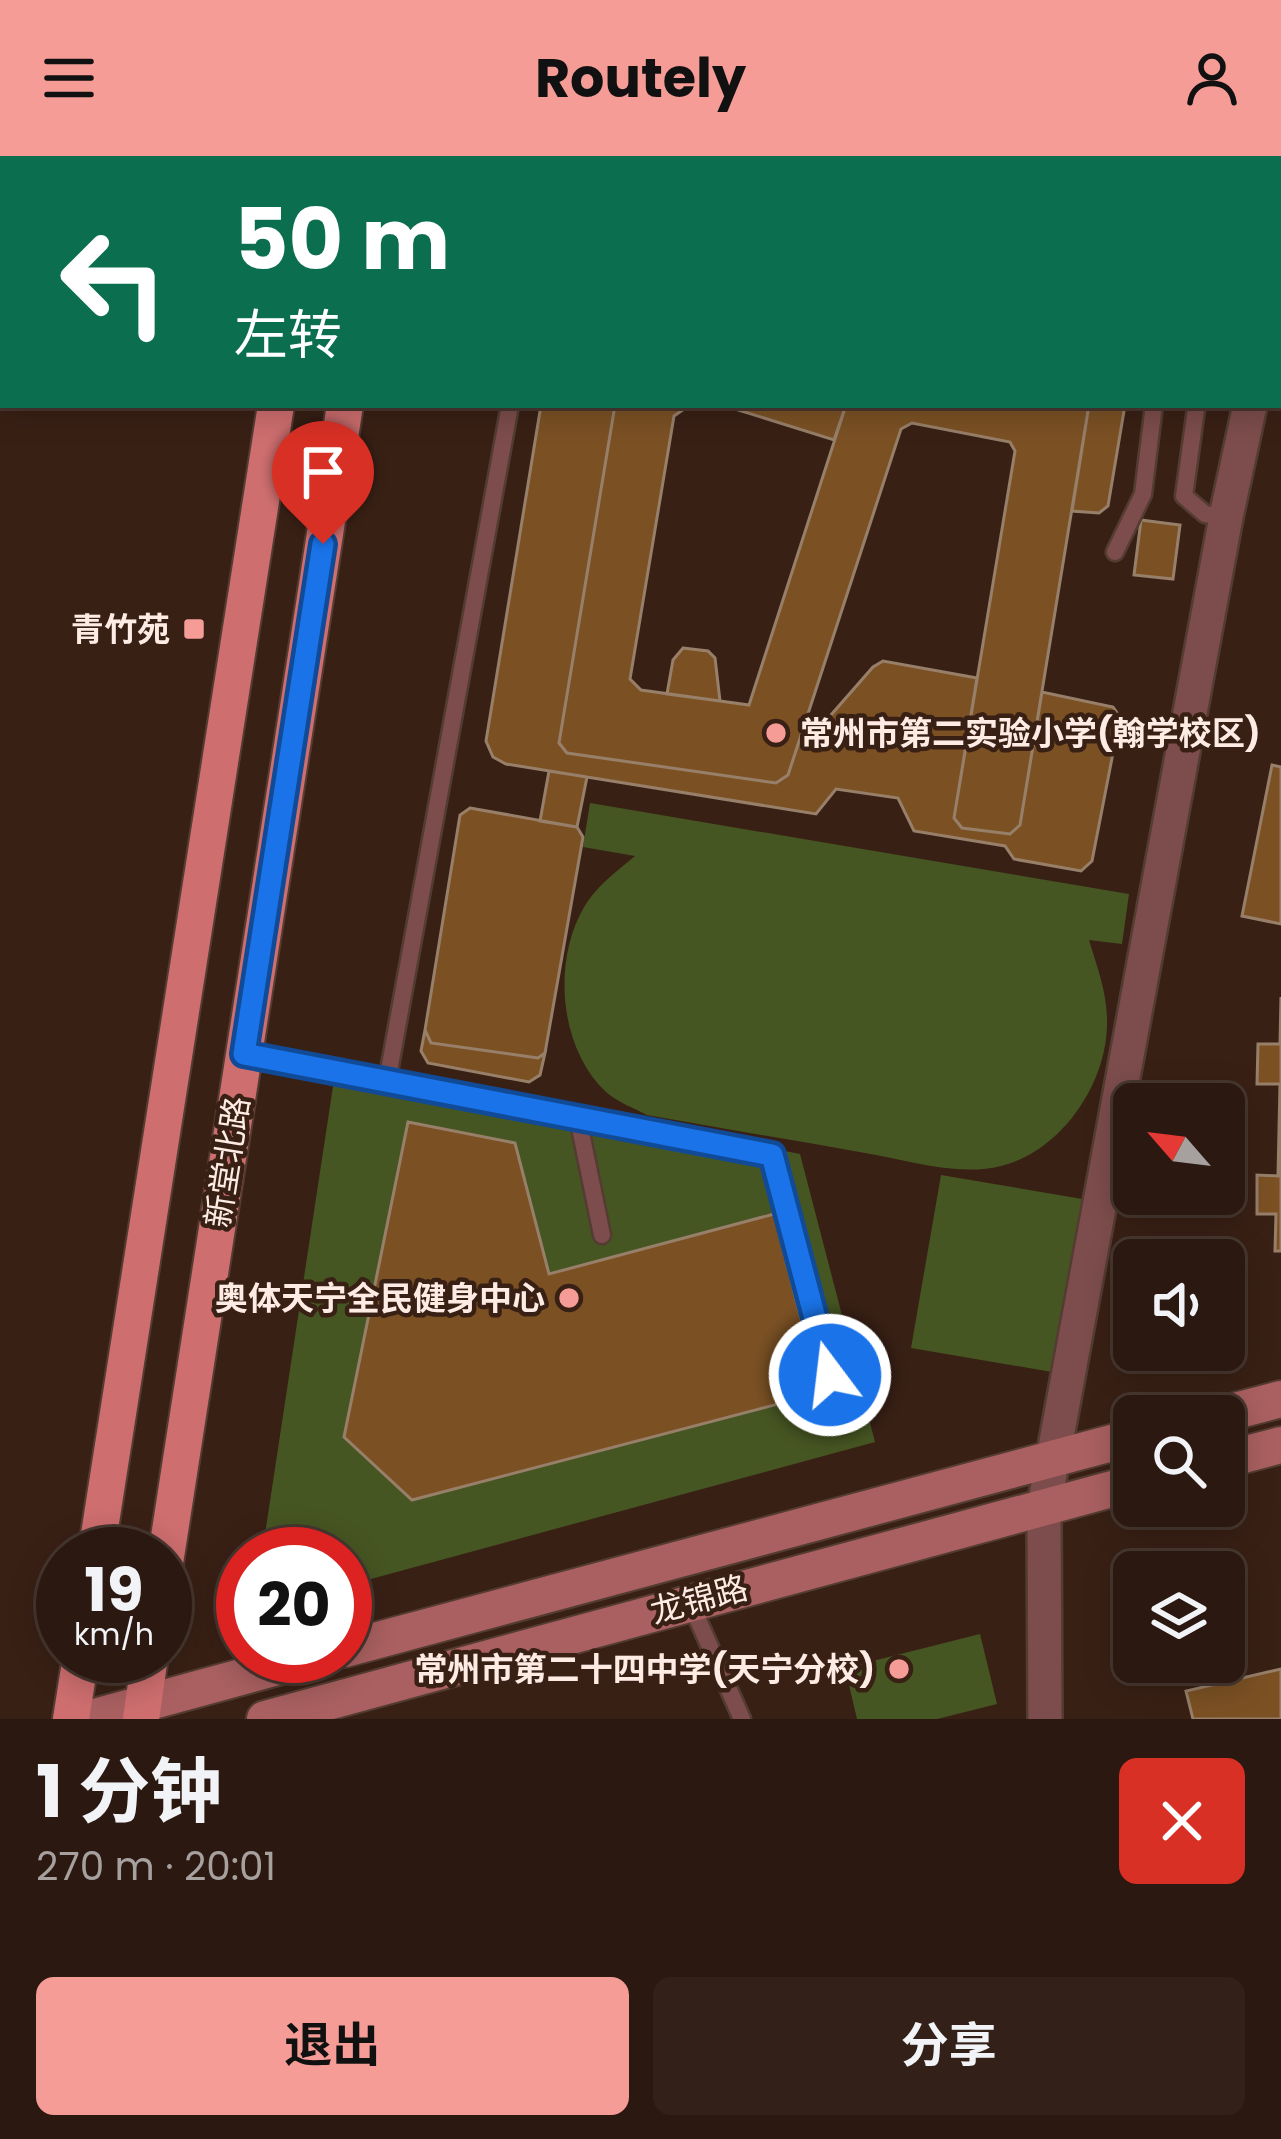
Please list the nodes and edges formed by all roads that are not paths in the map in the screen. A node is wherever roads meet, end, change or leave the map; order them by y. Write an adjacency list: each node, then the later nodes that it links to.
1 (276, 408): 22 (main road)
2 (345, 408): 9 (main road, 新堂北路)
3 (509, 408): 10 (lane)
4 (1154, 408): 8 (lane)
5 (1249, 408): 7 (street)
6 (1196, 409): 7 (lane)
7 (1226, 518): 19 (street)
8 (1114, 553)
9 (244, 1054): 10 (lane); 23 (main road, 新堂北路)
10 (387, 1082): 11 (lane)
11 (578, 1118): 12 (lane); 13 (lane)
12 (602, 1234)
13 (830, 1375)
14 (1281, 1399): 15 (main road)
15 (1245, 1408)
16 (1113, 1442): 19 (main road, 龙锦路)
17 (1281, 1445): 18 (main road)
18 (1245, 1454)
19 (1056, 1457): 21 (street); 25 (main road, 龙锦路)
20 (1113, 1489): 21 (main road, 龙锦路)
21 (1044, 1507): 24 (main road, 龙锦路); 33 (street)
22 (100, 1527)
23 (171, 1527)
24 (689, 1601): 31 (main road, 龙锦路); 32 (lane)
25 (372, 1642)
26 (76, 1683): 29 (main road)
27 (232, 1683): 28 (main road)
28 (142, 1711): 30 (main road)
29 (71, 1719)
30 (87, 1719)
31 (265, 1719)
32 (742, 1719)
33 (1045, 1719)

